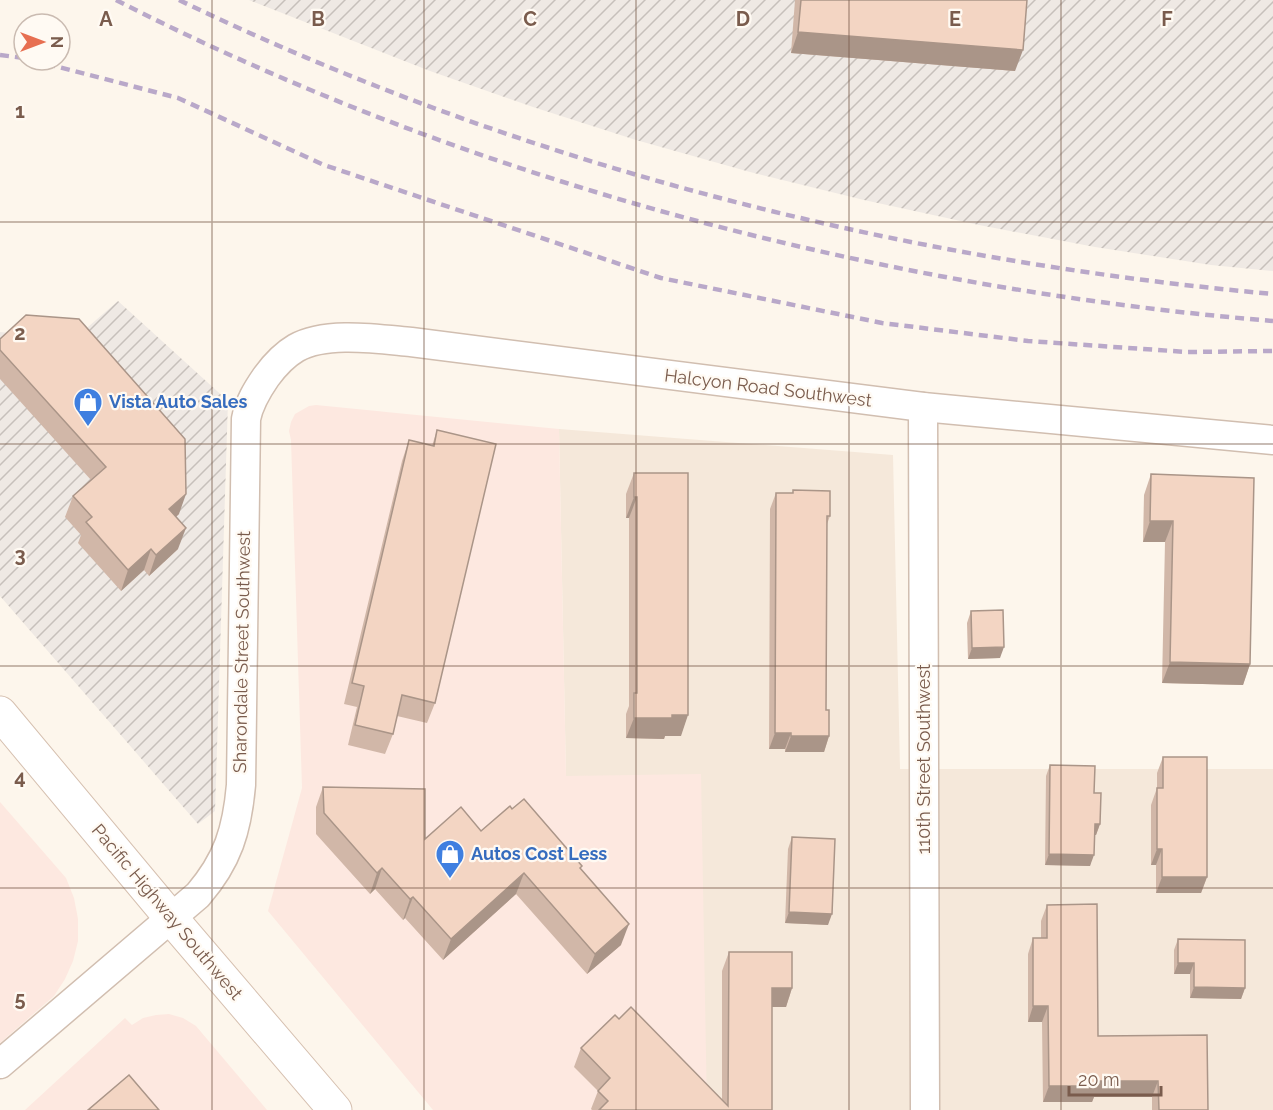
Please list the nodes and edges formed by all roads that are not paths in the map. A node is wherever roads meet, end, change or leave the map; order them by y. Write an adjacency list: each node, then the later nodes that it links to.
1 (272, 369): 2 (street, Halcyon Road Southwest); 5 (street, Sharondale Street Southwest)
2 (923, 407): 3 (street, Halcyon Road Southwest); 8 (street, 110th Street Southwest)
3 (1273, 440)
4 (0, 712): 5 (main road, Pacific Highway Southwest)
5 (171, 918): 6 (street, Sharondale Street Southwest); 7 (main road, Pacific Highway Southwest)
6 (0, 1064)
7 (335, 1110)
8 (925, 1110)

